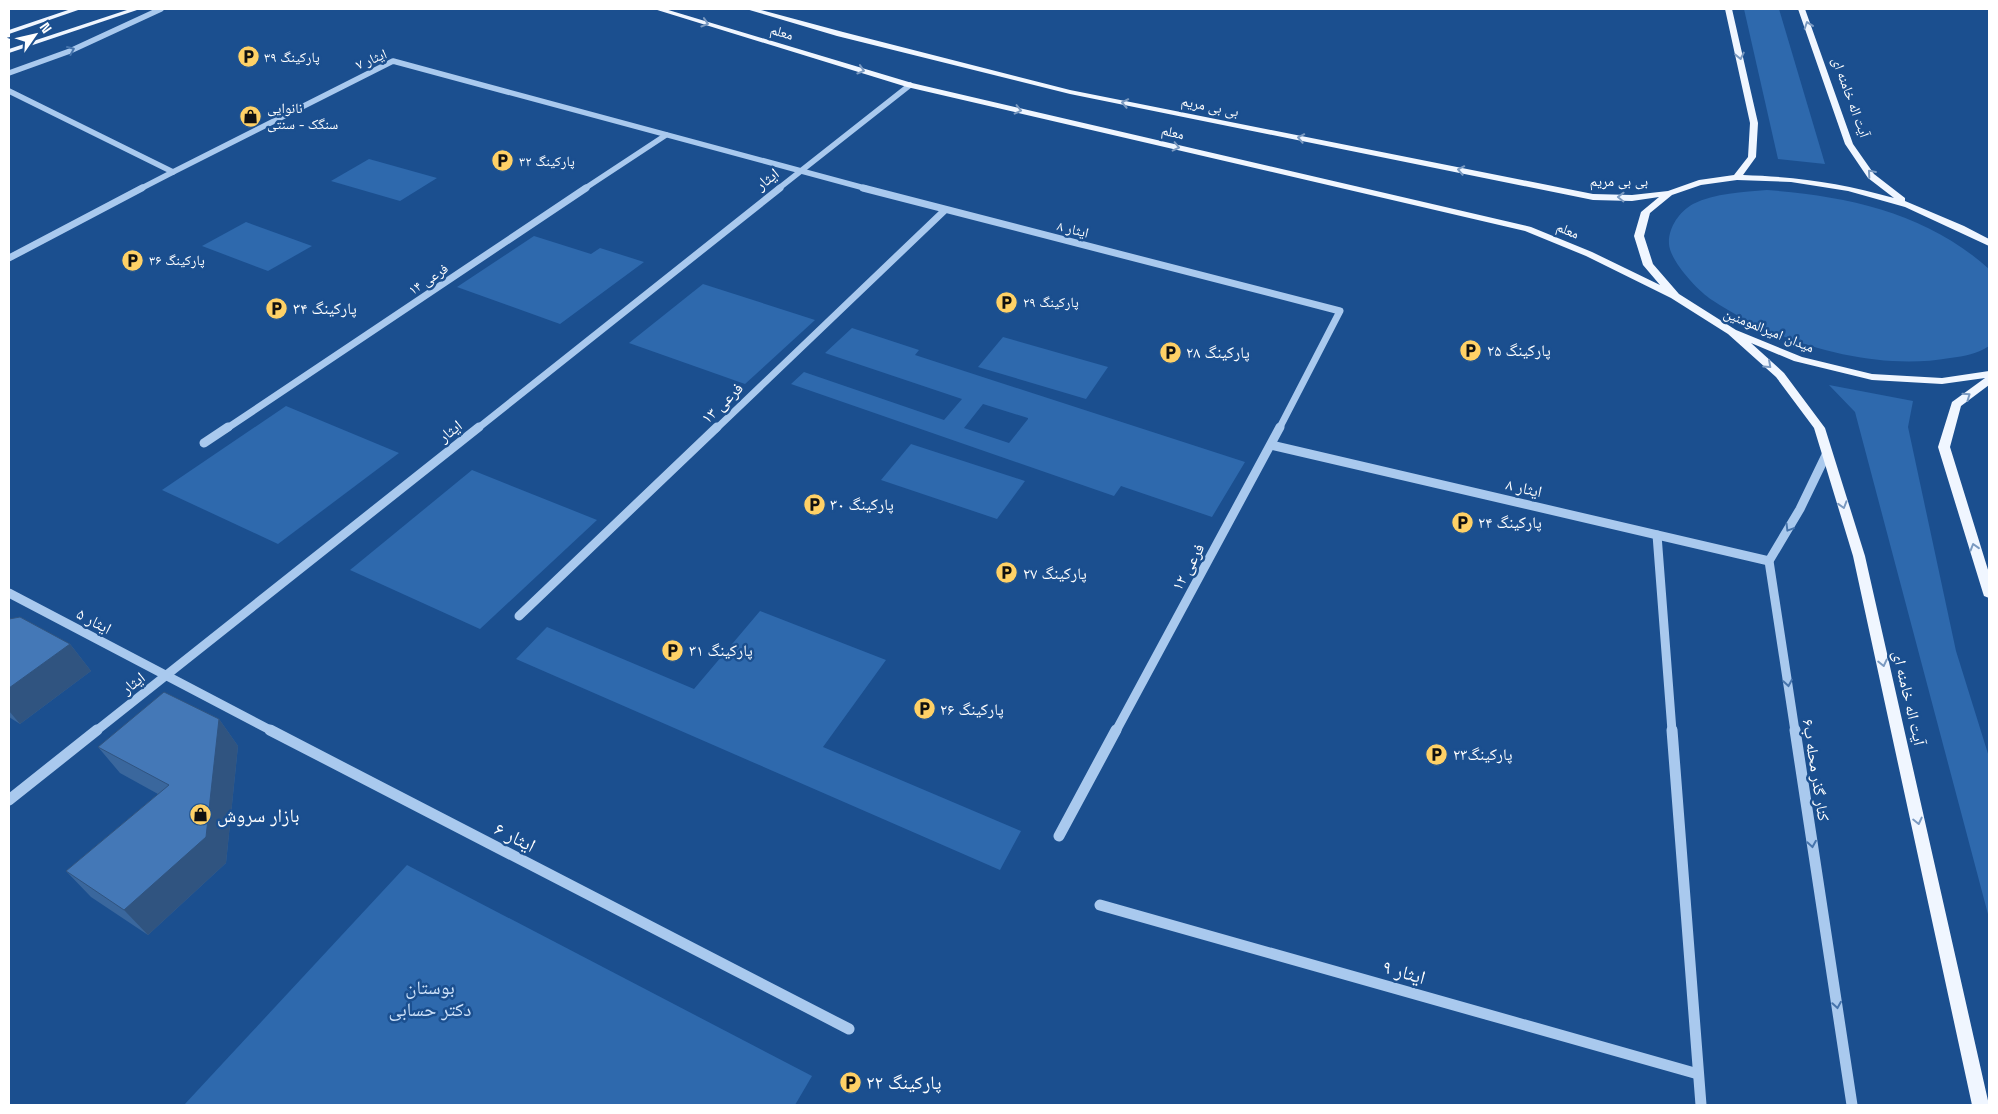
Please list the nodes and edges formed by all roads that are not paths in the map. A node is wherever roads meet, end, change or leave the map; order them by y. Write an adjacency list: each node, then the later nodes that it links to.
1 (77, 9): 8 (main road)
2 (136, 9): 9 (main road)
3 (161, 9): 10 (street, one-way to 3)
4 (658, 9): 11 (main road, معلم, one-way to 11)
5 (750, 9): 19 (main road, بی بی مریم, one-way to 5)
6 (1729, 9): 18 (main road, one-way to 18)
7 (1802, 9): 20 (main road, آیت اله خامنه ای, one-way to 7)
8 (9, 32)
9 (9, 51)
10 (9, 73)
11 (910, 85): 17 (street, ایثار); 24 (main road, معلم, one-way to 24)
12 (9, 90): 13 (street)
13 (16, 95): 14 (street); 16 (street)
14 (9, 98)
15 (666, 136): 16 (street, ایثار ۷); 17 (street, ایثار ۷); 29 (street, فرعی ۱۴)
16 (173, 172): 23 (street)
17 (800, 172): 21 (street, ایثار ۸); 37 (street, ایثار)
18 (1737, 177): 19 (main road, میدان امیرالمومنین); 20 (main road, میدان امیرالمومنین)
19 (1669, 193): 24 (main road, میدان امیرالمومنین)
20 (1908, 205): 22 (main road, میدان امیرالمومنین)
21 (945, 210): 25 (street, ایثار ۸); 36 (street, فرعی ۱۳)
22 (1989, 243)
23 (9, 258)
24 (1675, 296): 26 (main road, میدان امیرالمومنین)
25 (1340, 312): 30 (street, فرعی ۱۲)
26 (1732, 332): 27 (main road, میدان امیرالمومنین); 31 (main road, آیت اله خامنه ای, one-way to 31)
27 (1989, 374)
28 (1989, 380): 35 (main road, one-way to 28)
29 (204, 443)
30 (1271, 445): 32 (street, ایثار ۸); 39 (street, فرعی ۱۲)
31 (1827, 453): 33 (street, one-way to 33); 45 (main road, آیت اله خامنه ای, one-way to 45)
32 (1657, 534): 33 (street, ایثار ۸); 42 (street)
33 (1769, 561): 44 (street, کنار گذر محله ب۶, one-way to 44)
34 (9, 593): 37 (street, ایثار ۵)
35 (1989, 593)
36 (518, 616)
37 (165, 676): 38 (street, ایثار); 41 (street, ایثار ۶)
38 (9, 800)
39 (1059, 836)
40 (1100, 905): 42 (street, ایثار ۹)
41 (848, 1029)
42 (1698, 1074): 43 (street)
43 (1701, 1105)
44 (1852, 1105)
45 (1982, 1105)

